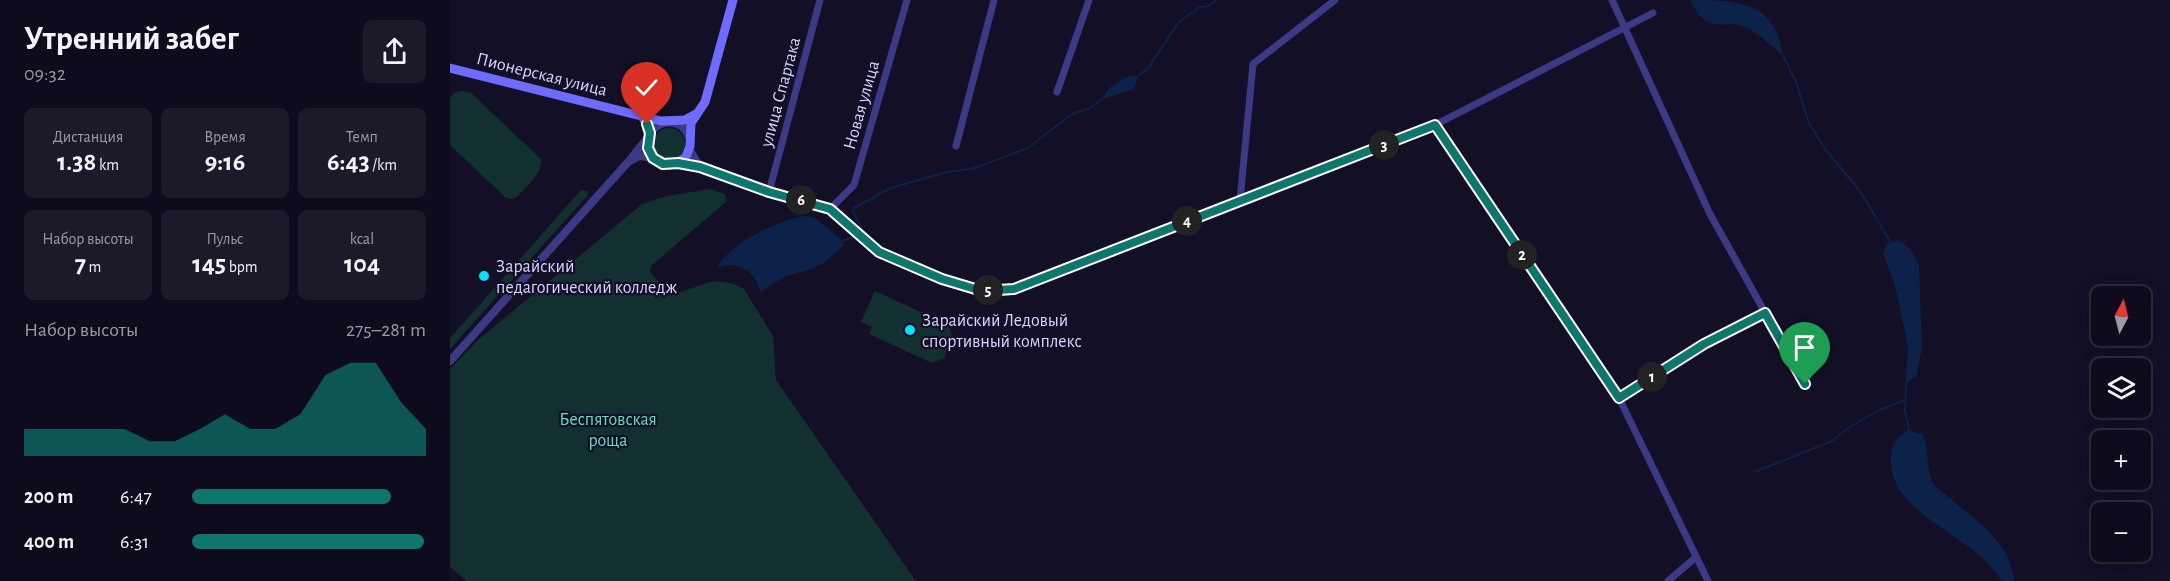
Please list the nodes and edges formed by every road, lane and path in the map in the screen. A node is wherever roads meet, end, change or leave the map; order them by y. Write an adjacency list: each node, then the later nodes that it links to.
1 (733, 0): 12 (main road)
2 (820, 0): 24 (street, улица Спартака)
3 (907, 0): 26 (street, Новая улица)
4 (994, 0): 18 (street)
5 (1089, 0): 11 (street)
6 (1335, 0): 25 (street)
7 (1612, 0): 9 (street)
8 (1653, 13): 9 (street)
9 (1623, 29): 15 (street); 27 (street)
10 (450, 68): 13 (main road, Пионерская улица)
11 (1057, 92)
12 (696, 114): 14 (main road); 17 (main road)
13 (642, 116): 14 (main road, Пионерская улица); 16 (main road)
14 (673, 122): 16 (street); 17 (street)
15 (1435, 125): 25 (street); 30 (street)
16 (649, 135): 20 (main road); 21 (street)
17 (689, 137): 19 (main road)
18 (956, 146)
19 (690, 149): 22 (main road); 23 (street)
20 (653, 158): 21 (street); 22 (main road)
21 (629, 161): 28 (street)
22 (678, 163): 23 (street)
23 (700, 167): 24 (street)
24 (769, 192): 26 (street)
25 (1240, 200): 26 (street)
26 (830, 209)
27 (1765, 313): 29 (street); 30 (street)
28 (450, 361)
29 (1805, 384)
30 (1619, 398): 31 (street)
31 (1695, 558): 32 (street); 33 (street)
32 (1668, 581)
33 (1707, 581)

